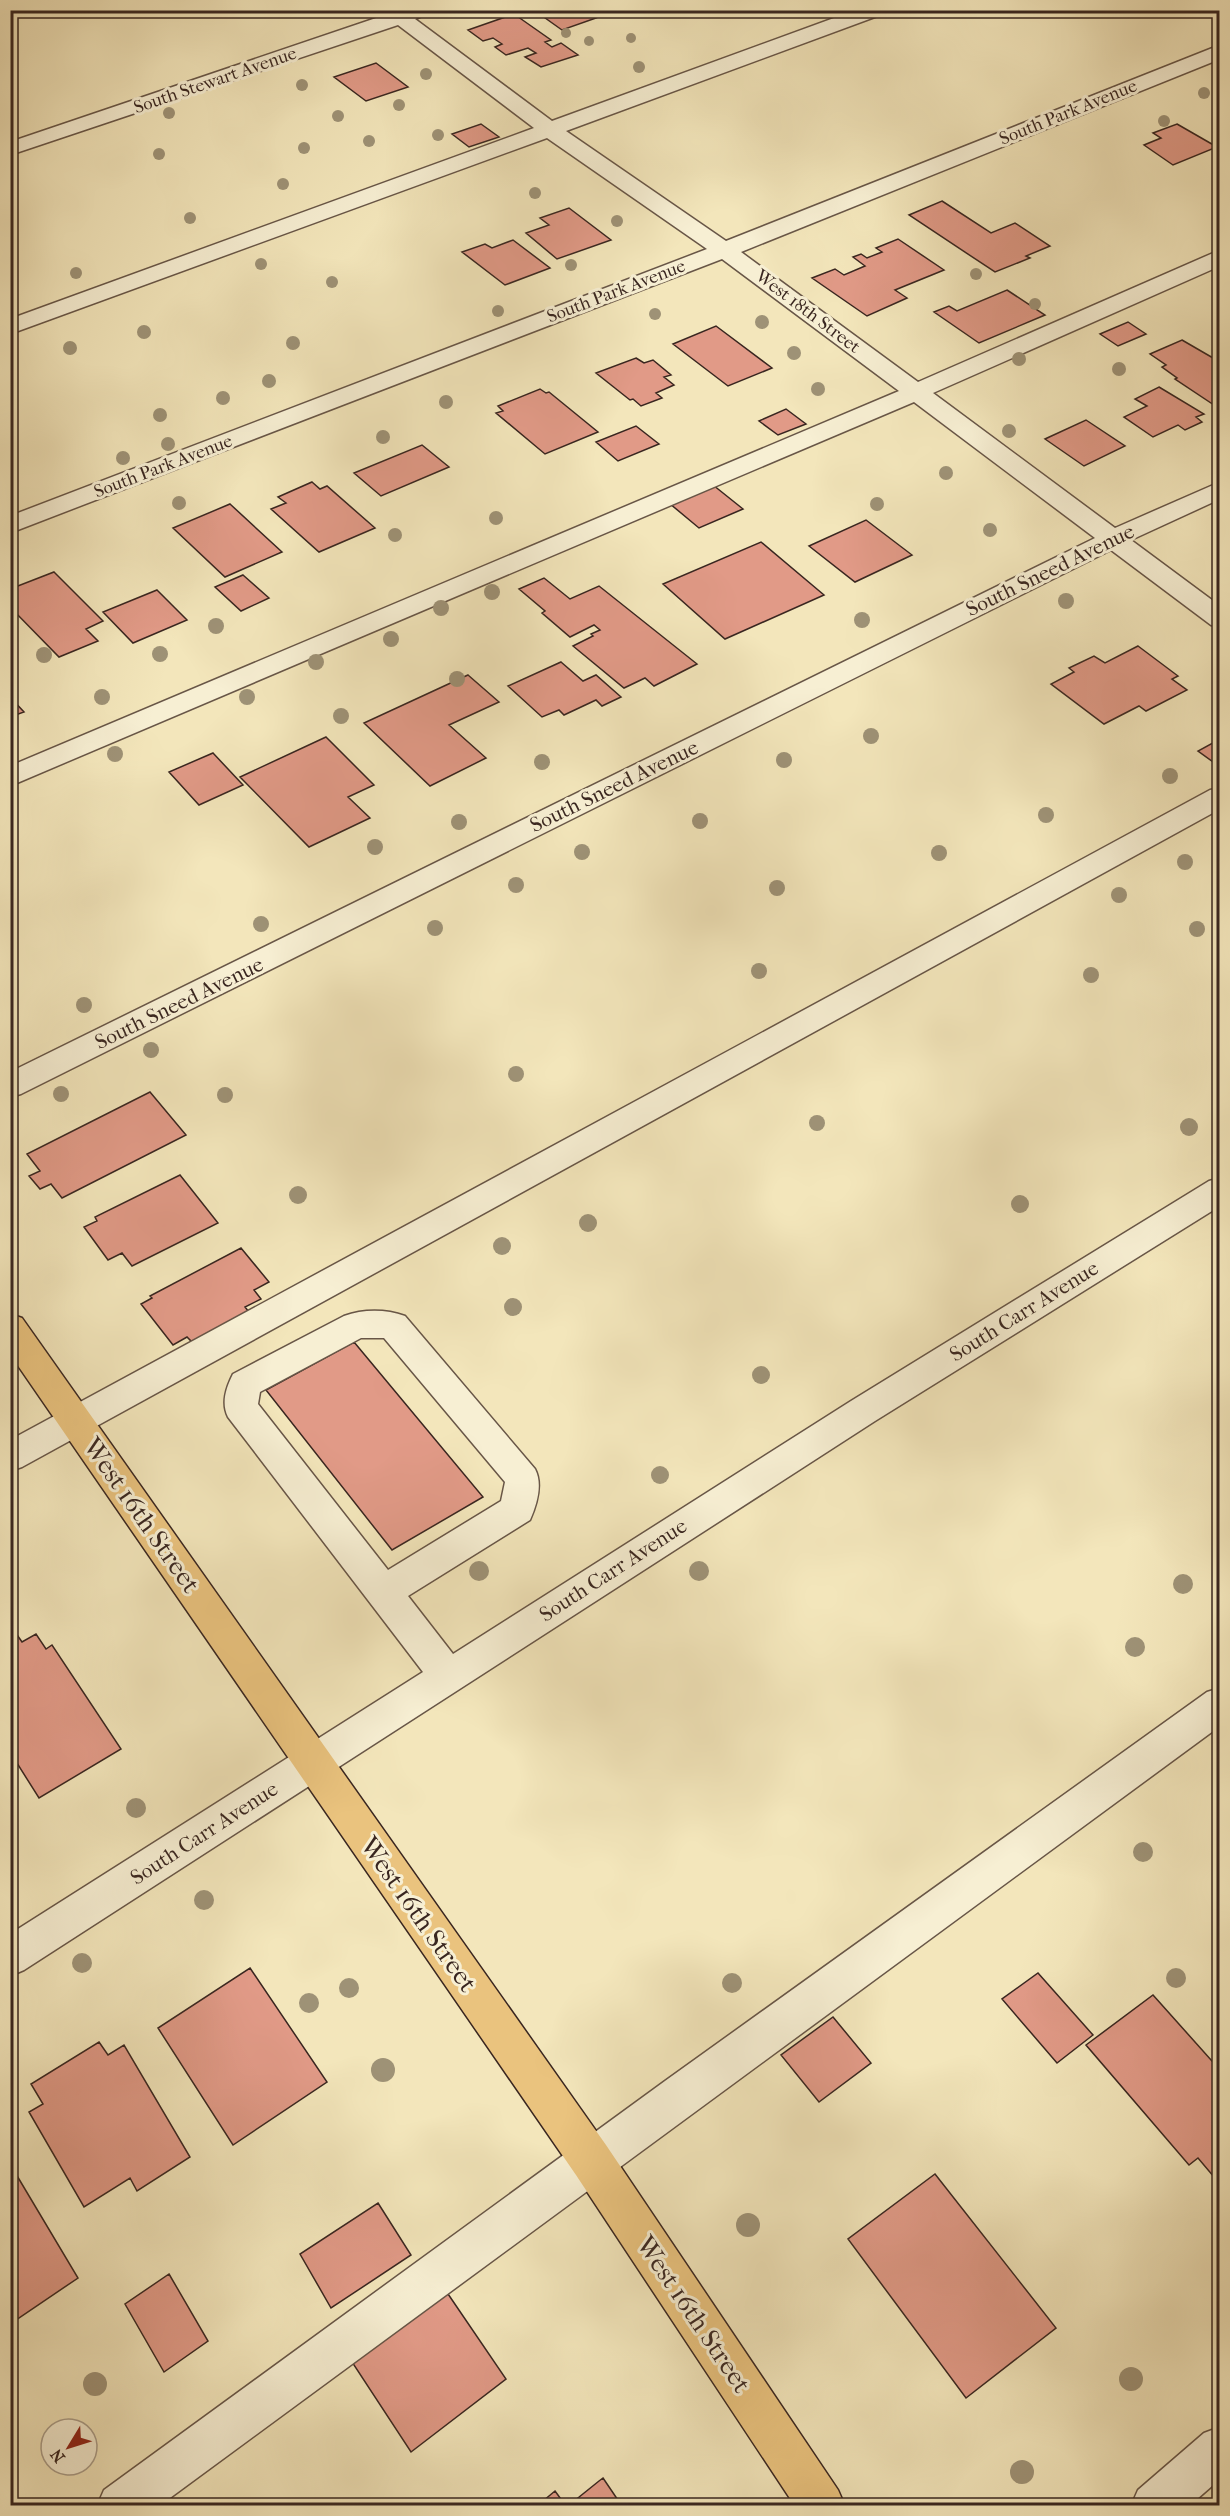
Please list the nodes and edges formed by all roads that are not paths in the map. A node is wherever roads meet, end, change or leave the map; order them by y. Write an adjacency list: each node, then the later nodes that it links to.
1 (876, 10): 4 (street)
2 (403, 13): 4 (street, West 18th Street); 5 (street, South Stewart Avenue)
3 (1220, 51): 6 (street, South Park Avenue)
4 (550, 130): 6 (street, West 18th Street); 8 (street)
5 (10, 149)
6 (724, 250): 9 (street, West 18th Street); 11 (street, South Park Avenue)
7 (1220, 257): 9 (street)
8 (10, 327)
9 (916, 392): 12 (street, West 18th Street); 14 (street)
10 (1220, 489): 12 (street, South Sneed Avenue)
11 (10, 525)
12 (1112, 539): 13 (street, West 18th Street); 16 (street, South Sneed Avenue)
13 (1220, 619)
14 (10, 777)
15 (1220, 797): 19 (street)
16 (10, 1086)
17 (1220, 1190): 22 (street, South Carr Avenue)
18 (10, 1326): 19 (main road, West 16th Street)
19 (76, 1420): 20 (street); 24 (main road, West 16th Street)
20 (10, 1457)
21 (383, 1592): 21 (street); 22 (street)
22 (448, 1676): 24 (street, South Carr Avenue)
23 (1220, 1704): 26 (street)
24 (314, 1763): 25 (street, South Carr Avenue); 26 (main road, West 16th Street)
25 (10, 1957)
26 (591, 2160): 28 (street); 29 (main road, West 16th Street)
27 (1220, 2449): 30 (street)
28 (120, 2505)
29 (822, 2505)
30 (1154, 2505)

